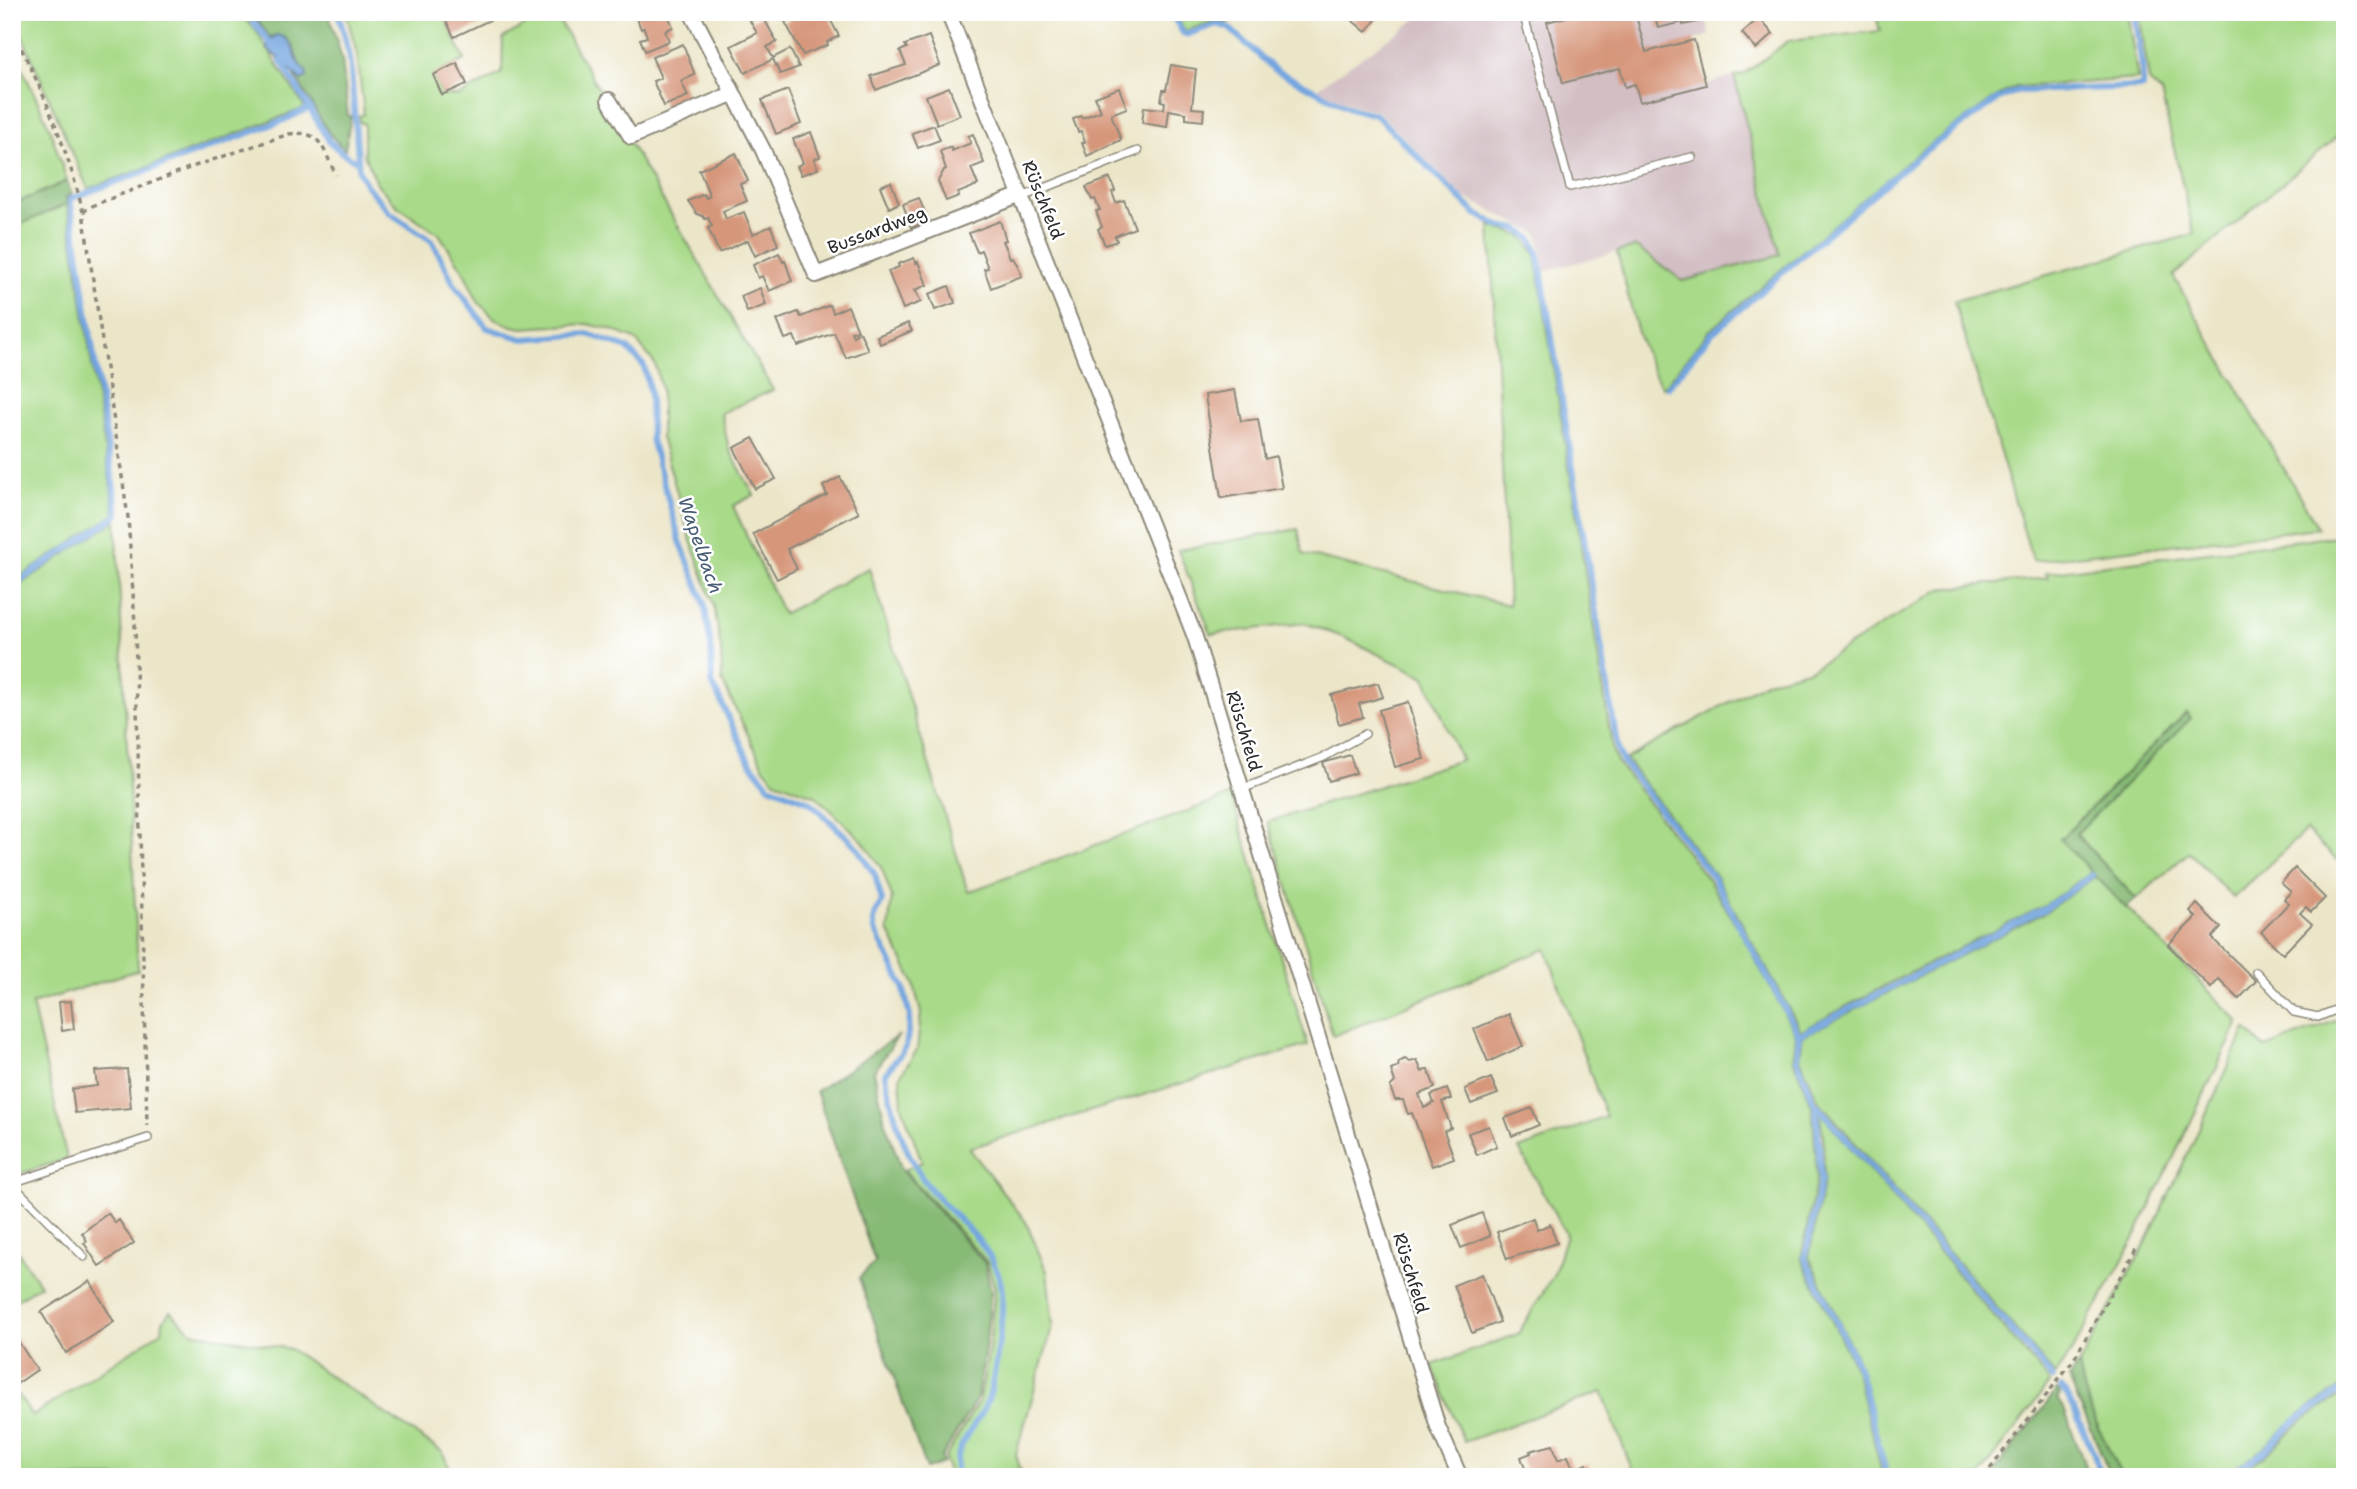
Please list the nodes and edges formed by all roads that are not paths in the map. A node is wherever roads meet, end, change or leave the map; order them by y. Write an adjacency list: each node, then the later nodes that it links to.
1 (691, 12): 4 (street, Bussardweg)
2 (948, 12): 8 (street, Rüschfeld)
3 (1523, 12): 7 (lane)
4 (732, 94): 5 (street); 8 (street, Bussardweg)
5 (609, 100)
6 (1138, 151): 8 (lane)
7 (1692, 157)
8 (1021, 196): 10 (street, Rüschfeld)
9 (1365, 734): 10 (lane)
10 (1241, 789): 16 (street, Rüschfeld)
11 (2256, 972): 12 (lane)
12 (2345, 1006)
13 (148, 1139): 14 (lane)
14 (12, 1183): 15 (lane)
15 (84, 1257)
16 (1460, 1477)

